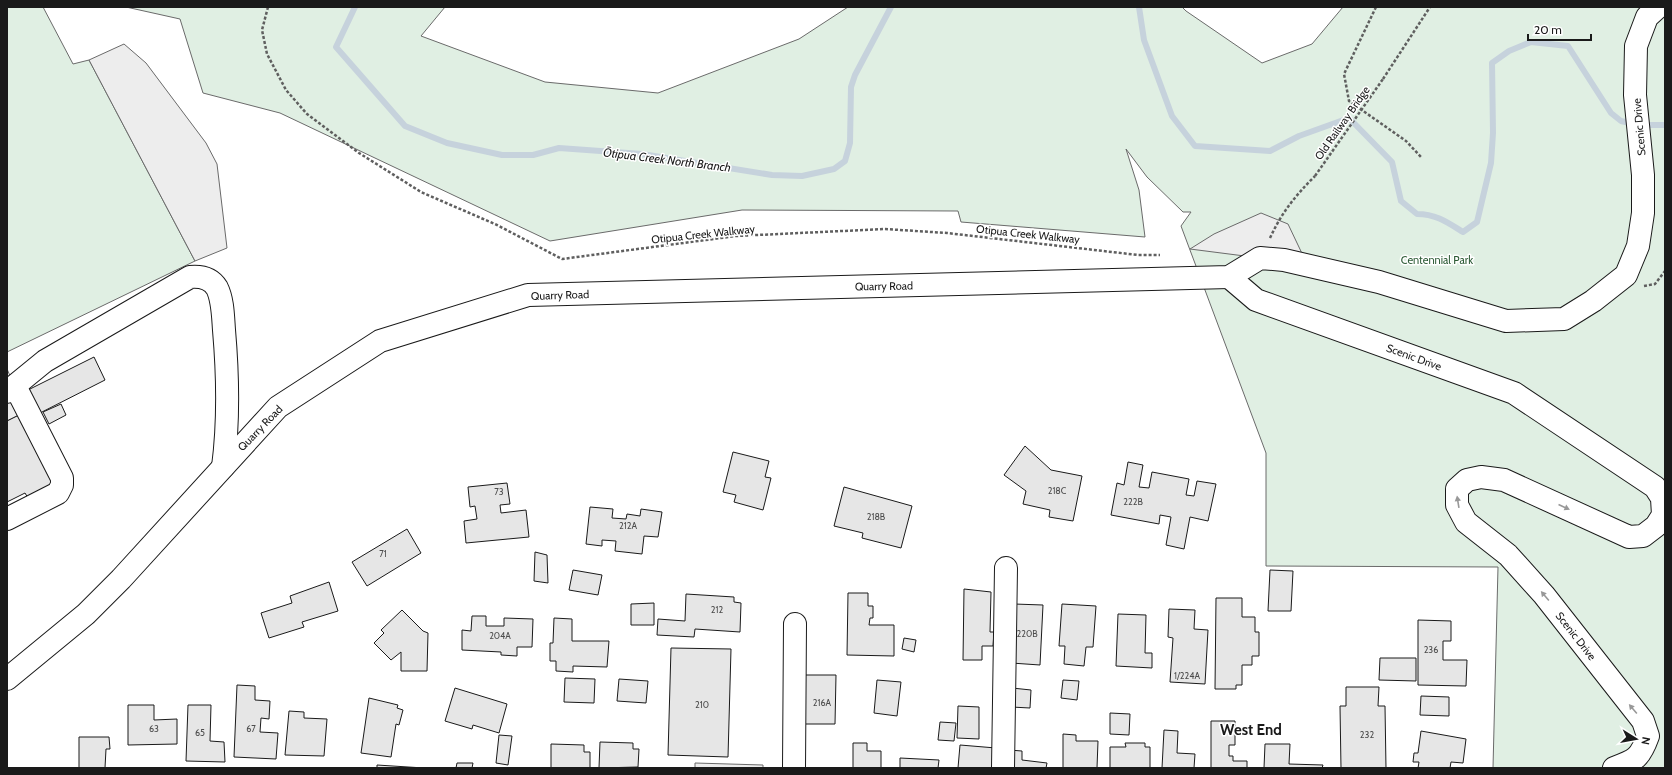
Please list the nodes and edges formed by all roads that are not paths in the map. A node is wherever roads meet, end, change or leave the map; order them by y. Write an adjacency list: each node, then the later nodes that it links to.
1 (1658, 7): 2 (street, Scenic Drive)
2 (1229, 277): 4 (street, Quarry Road); 11 (street, Scenic Drive, one-way to 2)
3 (11, 389): 4 (street); 5 (street)
4 (223, 467): 8 (street, Quarry Road)
5 (7, 519)
6 (1006, 568): 10 (street)
7 (796, 624): 9 (street)
8 (7, 680)
9 (794, 768)
10 (1003, 768)
11 (1614, 768)

